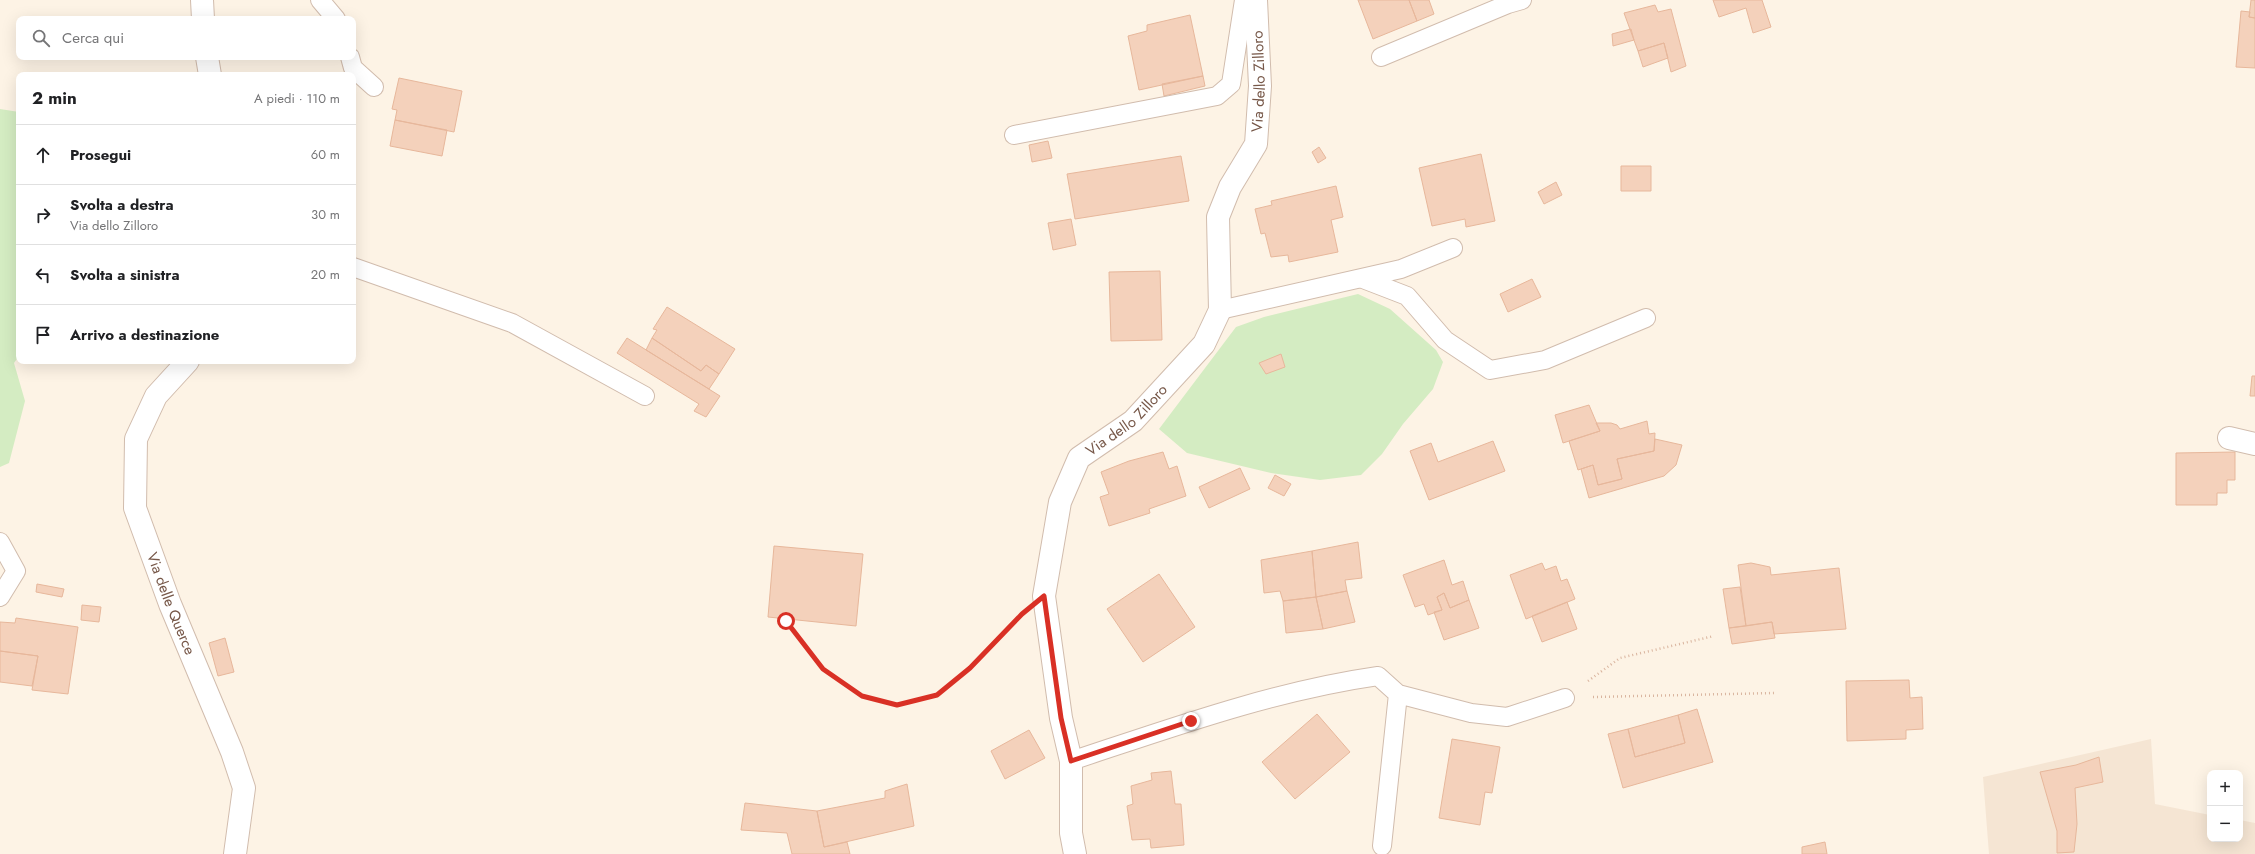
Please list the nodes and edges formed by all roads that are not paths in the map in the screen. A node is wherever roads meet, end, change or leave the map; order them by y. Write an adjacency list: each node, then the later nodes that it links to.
1 (202, 0): 6 (street)
2 (320, 0): 7 (lane)
3 (1244, 0): 13 (lane)
4 (1256, 0): 17 (street, Via dello Zilloro)
5 (1522, 0): 8 (lane)
6 (203, 16)
7 (333, 16)
8 (1381, 57)
9 (208, 60): 11 (street)
10 (351, 60): 12 (lane)
11 (210, 72)
12 (374, 87)
13 (1014, 135)
14 (1453, 248): 16 (lane)
15 (356, 268): 20 (lane)
16 (1363, 279): 17 (lane); 18 (lane)
17 (1220, 310): 27 (street, Via dello Zilloro)
18 (1646, 318)
19 (185, 364): 29 (street, Via delle Querce)
20 (645, 396)
21 (2229, 438): 22 (street)
22 (2255, 444)
23 (0, 542): 24 (lane)
24 (0, 597)
25 (1398, 694): 26 (lane); 27 (lane); 28 (lane)
26 (1565, 698)
27 (1071, 761): 30 (street, Via dello Zilloro)
28 (1382, 846)
29 (235, 854)
30 (1075, 854)

